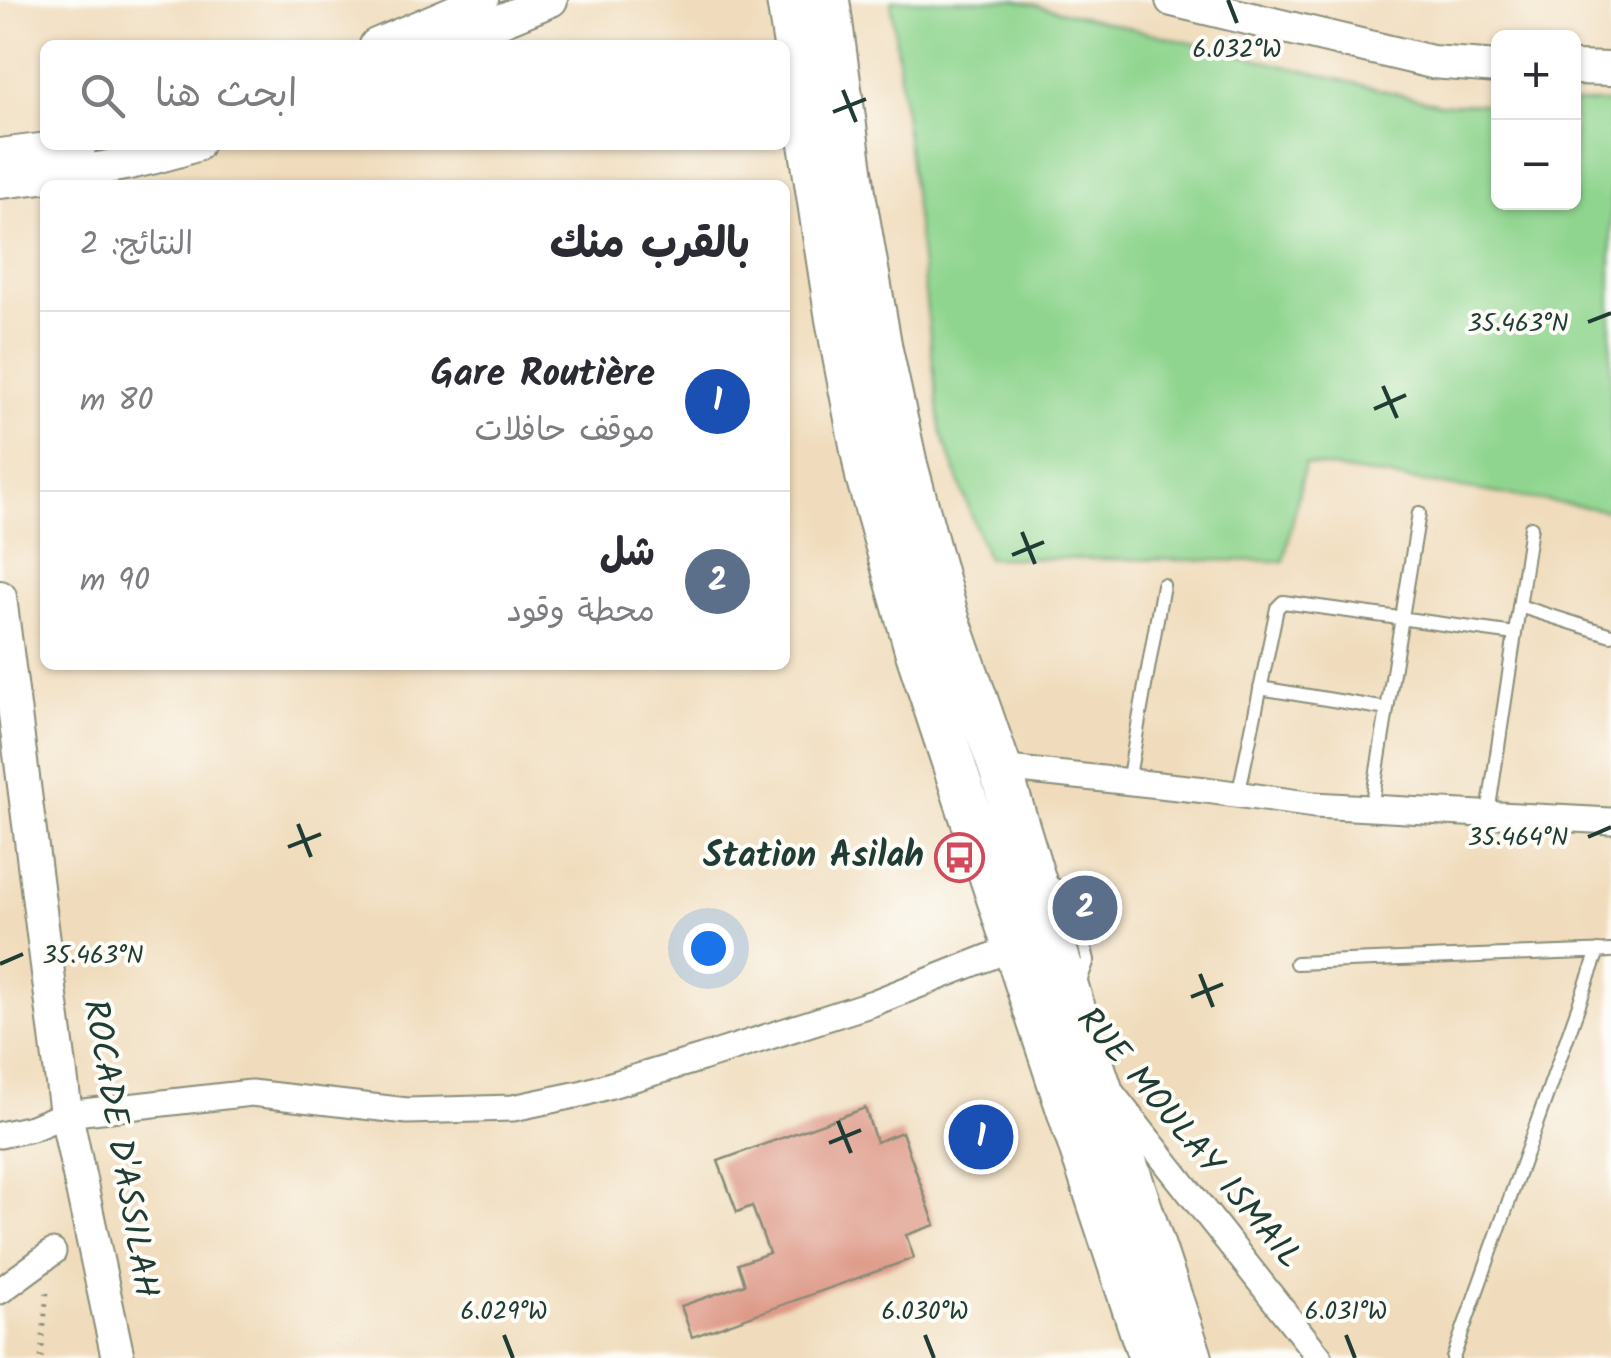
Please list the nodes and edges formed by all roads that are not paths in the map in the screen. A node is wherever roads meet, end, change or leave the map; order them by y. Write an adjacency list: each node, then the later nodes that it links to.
1 (482, 0): 7 (street)
2 (550, 0): 8 (street)
3 (788, 0): 33 (main road)
4 (828, 0): 26 (main road)
5 (1172, 0): 6 (street)
6 (1258, 10): 9 (street)
7 (388, 40)
8 (454, 40)
9 (1491, 66)
10 (1581, 68): 11 (street)
11 (1611, 69)
12 (40, 150): 14 (street)
13 (181, 150): 15 (street)
14 (0, 155)
15 (0, 182)
16 (1419, 513): 21 (lane)
17 (1531, 527): 20 (lane)
18 (1164, 585): 27 (lane)
19 (0, 597): 38 (street, ROCADE D'ASSILAH)
20 (1519, 606): 22 (lane); 23 (lane)
21 (1402, 620): 22 (lane); 24 (lane); 25 (lane)
22 (1515, 634): 30 (lane)
23 (1611, 635)
24 (1260, 688): 25 (lane); 28 (lane)
25 (1387, 709): 29 (lane)
26 (1000, 768): 27 (street); 32 (main road)
27 (1128, 782): 28 (street)
28 (1238, 796): 29 (street)
29 (1371, 808): 30 (street)
30 (1488, 814): 31 (street)
31 (1611, 821)
32 (1031, 869): 33 (main road); 36 (lane)
33 (1031, 941): 36 (main road); 38 (street)
34 (1604, 951): 35 (lane); 46 (lane)
35 (1296, 963)
36 (1054, 1008): 37 (main road); 43 (main road)
37 (1095, 1072): 44 (main road); 45 (street, RUE MOULAY ISMAIL)
38 (66, 1114): 39 (street); 42 (street, ROCADE D'ASSILAH)
39 (0, 1135)
40 (53, 1252): 41 (street)
41 (0, 1291)
42 (118, 1358)
43 (1150, 1358)
44 (1191, 1358)
45 (1320, 1358)
46 (1453, 1358)

